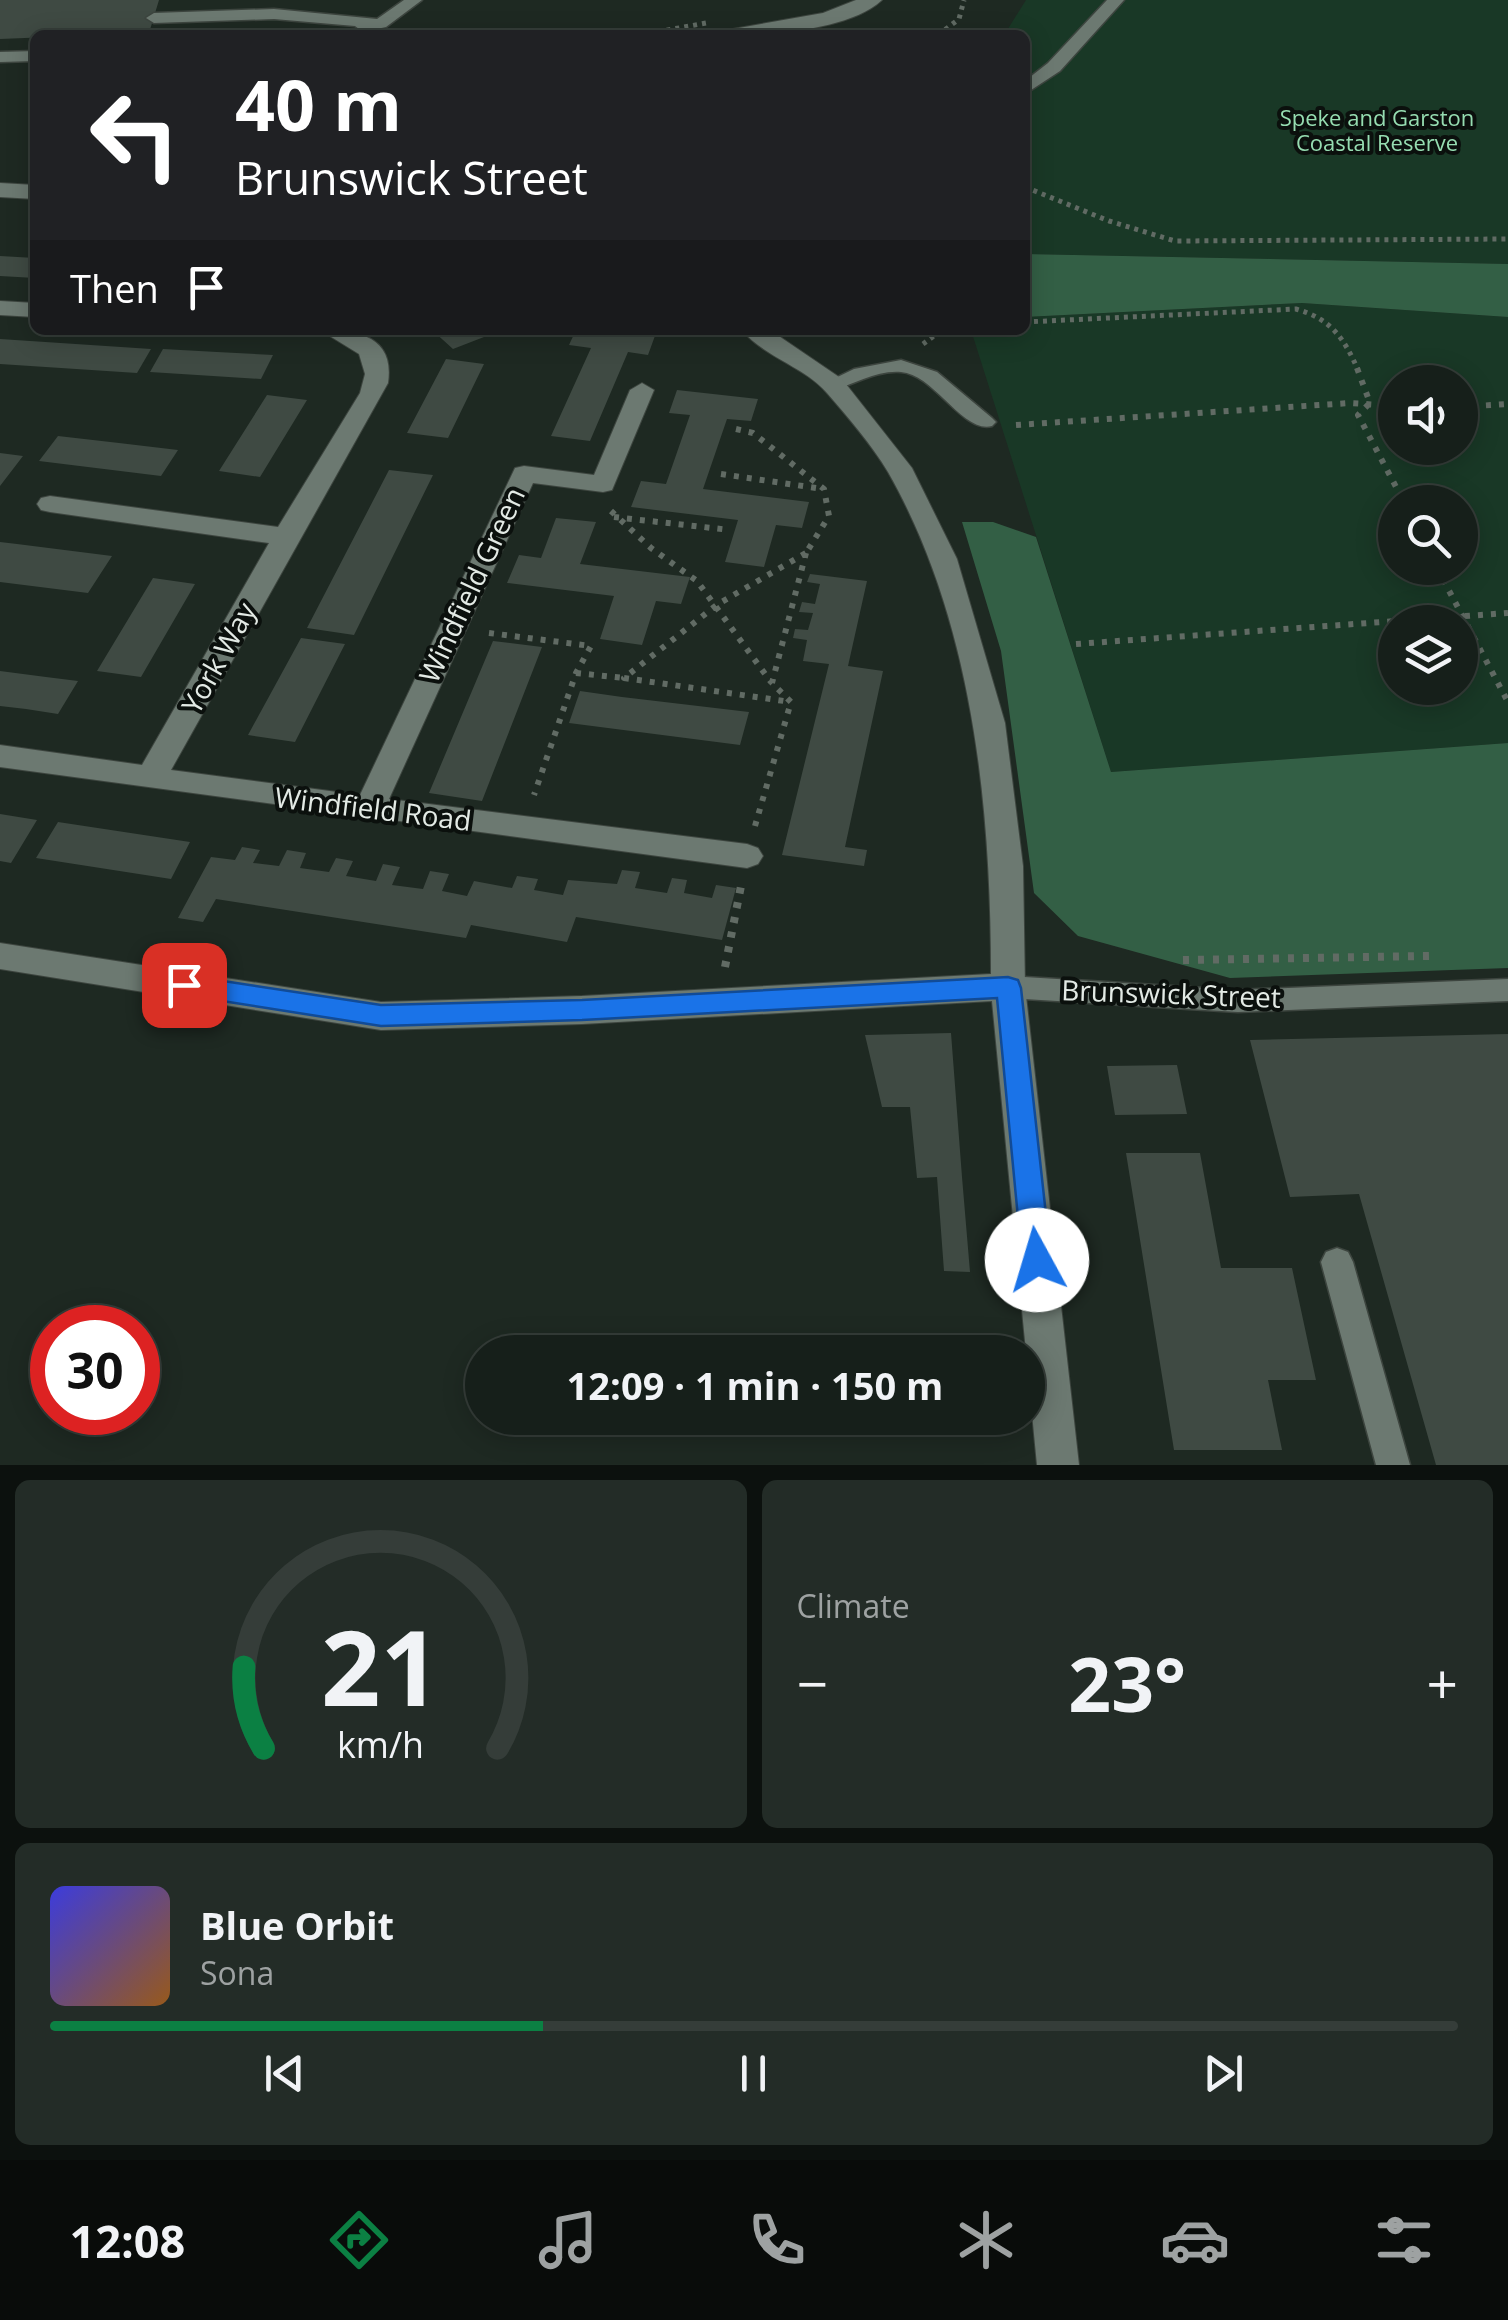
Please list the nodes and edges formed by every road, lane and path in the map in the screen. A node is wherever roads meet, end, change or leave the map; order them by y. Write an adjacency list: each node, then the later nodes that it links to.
1 (414, 0): 6 (lane)
2 (874, 0): 8 (street)
3 (964, 0): 9 (path)
4 (1116, 0): 12 (lane)
5 (154, 18): 6 (lane)
6 (380, 24): 7 (lane)
7 (352, 30)
8 (762, 30)
9 (945, 30)
10 (30, 56): 11 (lane)
11 (0, 57)
12 (1030, 85)
13 (1030, 189): 16 (path)
14 (0, 190): 15 (street)
15 (30, 192)
16 (1508, 240)
17 (0, 308): 18 (street)
18 (30, 310)
19 (1030, 322): 24 (path)
20 (351, 335): 37 (street, York Way)
21 (761, 335): 22 (street)
22 (834, 384): 28 (lane); 58 (street)
23 (642, 390): 31 (street)
24 (1370, 403): 25 (path); 28 (path); 32 (path)
25 (1378, 404)
26 (1508, 404): 27 (path)
27 (1478, 406)
28 (985, 422)
29 (736, 428): 33 (path)
30 (721, 474): 33 (path)
31 (602, 484): 35 (path); 43 (street, Windfield Green)
32 (1395, 485)
33 (824, 489): 38 (path)
34 (50, 504): 37 (street)
35 (613, 516): 36 (path); 39 (path)
36 (730, 530)
37 (284, 536): 52 (street, York Way)
38 (806, 553): 39 (path); 48 (path)
39 (718, 604): 47 (path); 48 (path)
40 (1508, 612): 41 (path)
41 (1478, 615)
42 (1378, 622): 44 (path)
43 (451, 628): 46 (path); 53 (street, Windfield Green)
44 (1076, 644)
45 (1478, 645): 50 (path)
46 (576, 673): 47 (path); 54 (path)
47 (624, 678): 49 (path)
48 (772, 683): 49 (path)
49 (791, 702): 55 (path)
50 (1508, 702)
51 (0, 756): 52 (street, Windfield Road)
52 (150, 777): 53 (street, Windfield Road)
53 (370, 806): 54 (street, Windfield Road)
54 (522, 829): 55 (street, Windfield Road)
55 (746, 856): 61 (path)
56 (1450, 955): 60 (path)
57 (0, 956): 61 (street, Brunswick Street)
58 (1008, 988): 60 (lane, Brunswick Street); 61 (street, Brunswick Street); 63 (street)
59 (1508, 990): 60 (lane, Brunswick Street)
60 (1148, 995)
61 (718, 1003)
62 (1337, 1262): 64 (lane)
63 (1058, 1465)
64 (1393, 1465)

